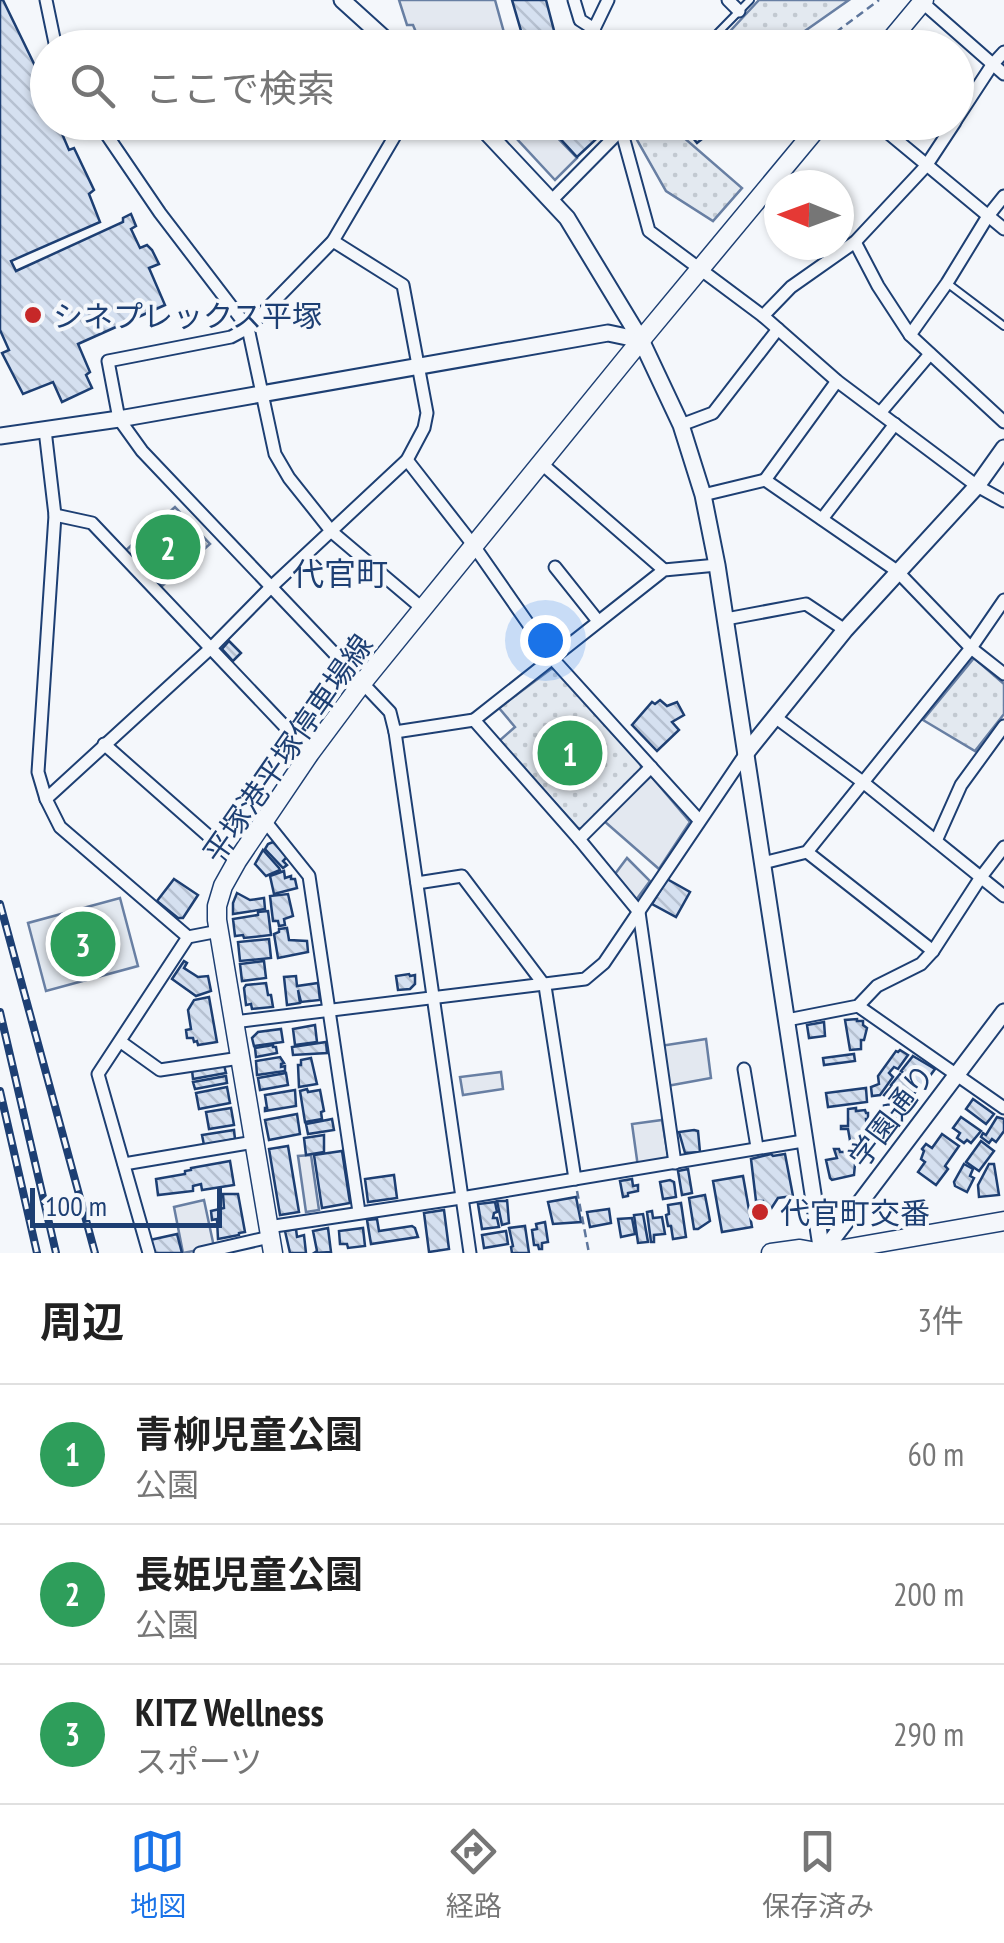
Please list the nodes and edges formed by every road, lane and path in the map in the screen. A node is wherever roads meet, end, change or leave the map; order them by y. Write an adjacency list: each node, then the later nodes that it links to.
1 (46, 0): 11 (street)
2 (342, 0): 12 (street)
3 (574, 0): 10 (street)
4 (608, 0): 10 (street)
5 (728, 0): 9 (street)
6 (750, 0): 9 (lane)
7 (880, 0): 14 (path)
8 (922, 1): 15 (main road); 16 (street)
9 (739, 11): 13 (lane)
10 (594, 29)
11 (52, 30)
12 (374, 30)
13 (721, 30)
14 (840, 30)
15 (899, 30)
16 (954, 30)
17 (974, 49): 19 (street)
18 (1004, 52): 19 (street)
19 (992, 65): 20 (street); 21 (street)
20 (1004, 74)
21 (974, 93)
22 (110, 140): 41 (street)
23 (393, 140): 35 (street)
24 (499, 140): 32 (street)
25 (609, 140): 32 (street)
26 (627, 140): 37 (street)
27 (807, 140): 37 (main road, 平塚港平塚停車場線)
28 (896, 140): 30 (street)
29 (943, 140): 30 (street)
30 (926, 166): 33 (street); 36 (street)
31 (1004, 196): 33 (street)
32 (551, 200): 44 (street)
33 (988, 216): 34 (street); 38 (street)
34 (1004, 230)
35 (333, 241): 41 (street); 46 (street)
36 (855, 242): 39 (street); 43 (street)
37 (700, 270): 39 (street); 44 (main road, 平塚港平塚停車場線)
38 (947, 283): 40 (lane); 43 (street)
39 (763, 316): 42 (street)
40 (1004, 326)
41 (248, 328): 48 (street); 50 (street)
42 (778, 328): 47 (street); 52 (street)
43 (910, 335): 45 (street)
44 (640, 340): 46 (street); 52 (street); 58 (main road, 平塚港平塚停車場線)
45 (930, 354): 49 (street); 51 (street)
46 (417, 366): 48 (street); 57 (street)
47 (837, 381): 49 (street); 59 (street)
48 (262, 394): 50 (street); 65 (street)
49 (880, 413): 53 (street)
50 (119, 419): 54 (street); 71 (street)
51 (1004, 422)
52 (681, 424): 61 (street)
53 (895, 424): 60 (street); 64 (street)
54 (45, 430): 55 (street); 63 (street)
55 (0, 436)
56 (1004, 448): 60 (street)
57 (407, 460): 65 (street); 66 (street)
58 (542, 464): 66 (main road, 平塚港平塚停車場線); 69 (street)
59 (765, 480): 61 (street); 64 (street)
60 (977, 486): 62 (street); 70 (street)
61 (704, 496): 67 (street)
62 (1004, 501)
63 (55, 515): 77 (street); 91 (street)
64 (822, 519): 70 (street)
65 (332, 532): 71 (street); 73 (street)
66 (474, 546): 73 (main road, 平塚港平塚停車場線); 79 (street)
67 (717, 565): 69 (street); 74 (street)
68 (555, 567): 75 (street)
69 (664, 570): 75 (street)
70 (897, 571): 76 (street); 78 (street)
71 (270, 588): 77 (street); 81 (street)
72 (1004, 600): 78 (street)
73 (423, 609): 81 (main road, 平塚港平塚停車場線)
74 (726, 620): 76 (street); 88 (street)
75 (598, 622): 79 (street)
76 (845, 630): 82 (street)
77 (212, 647): 86 (street); 87 (street)
78 (971, 648): 80 (street); 90 (street)
79 (552, 658): 83 (street); 89 (street)
80 (1004, 674)
81 (362, 682): 85 (street); 87 (main road, 平塚港平塚停車場線)
82 (775, 717): 88 (street); 90 (street)
83 (474, 720): 85 (street); 94 (street)
84 (1004, 726): 95 (street)
85 (395, 732): 101 (street)
86 (104, 744): 91 (street); 98 (street)
87 (310, 753): 93 (main road, 平塚港平塚停車場線)
88 (746, 753): 92 (street); 99 (street)
89 (651, 768): 92 (street); 94 (street)
90 (864, 782): 95 (street); 97 (street)
91 (46, 799): 105 (street)
92 (698, 820): 103 (street)
93 (265, 821): 98 (main road, 平塚港平塚停車場線); 110 (street)
94 (579, 839): 103 (street)
95 (936, 841): 100 (street)
96 (1004, 846): 100 (street)
97 (807, 852): 99 (street); 106 (street)
98 (237, 861): 104 (main road, 平塚港平塚停車場線)
99 (762, 863): 112 (street)
100 (980, 877): 102 (street); 106 (street)
101 (417, 882): 107 (street); 108 (street)
102 (1004, 896)
103 (639, 912): 107 (street); 122 (street)
104 (219, 932): 105 (street); 113 (main road, 平塚港平塚停車場線)
105 (188, 937): 114 (street)
106 (933, 951): 109 (street)
107 (545, 986): 108 (street); 124 (street)
108 (434, 999): 110 (street); 125 (street)
109 (858, 1006): 112 (street); 117 (street)
110 (330, 1011): 113 (street); 126 (street)
111 (1004, 1012): 117 (street, 学園通り)
112 (787, 1020): 119 (street)
113 (234, 1022): 115 (main road, 平塚港平塚停車場線)
114 (121, 1042): 115 (street); 123 (street)
115 (240, 1058): 120 (main road, 平塚港平塚停車場線)
116 (744, 1069): 121 (street)
117 (956, 1075): 118 (street); 134 (street, 学園通り)
118 (1004, 1108)
119 (804, 1141): 121 (street); 134 (street)
120 (254, 1142): 123 (street); 128 (main road, 平塚港平塚停車場線)
121 (757, 1148): 122 (street)
122 (675, 1163): 124 (street)
123 (124, 1164): 129 (street)
124 (575, 1178): 125 (street); 132 (path)
125 (461, 1198): 126 (street); 131 (street)
126 (360, 1212): 128 (street)
127 (1004, 1221): 134 (main road)
128 (270, 1239): 130 (street)
129 (150, 1253)
130 (200, 1253)
131 (470, 1253)
132 (589, 1253)
133 (771, 1253): 134 (main road)
134 (821, 1253)

